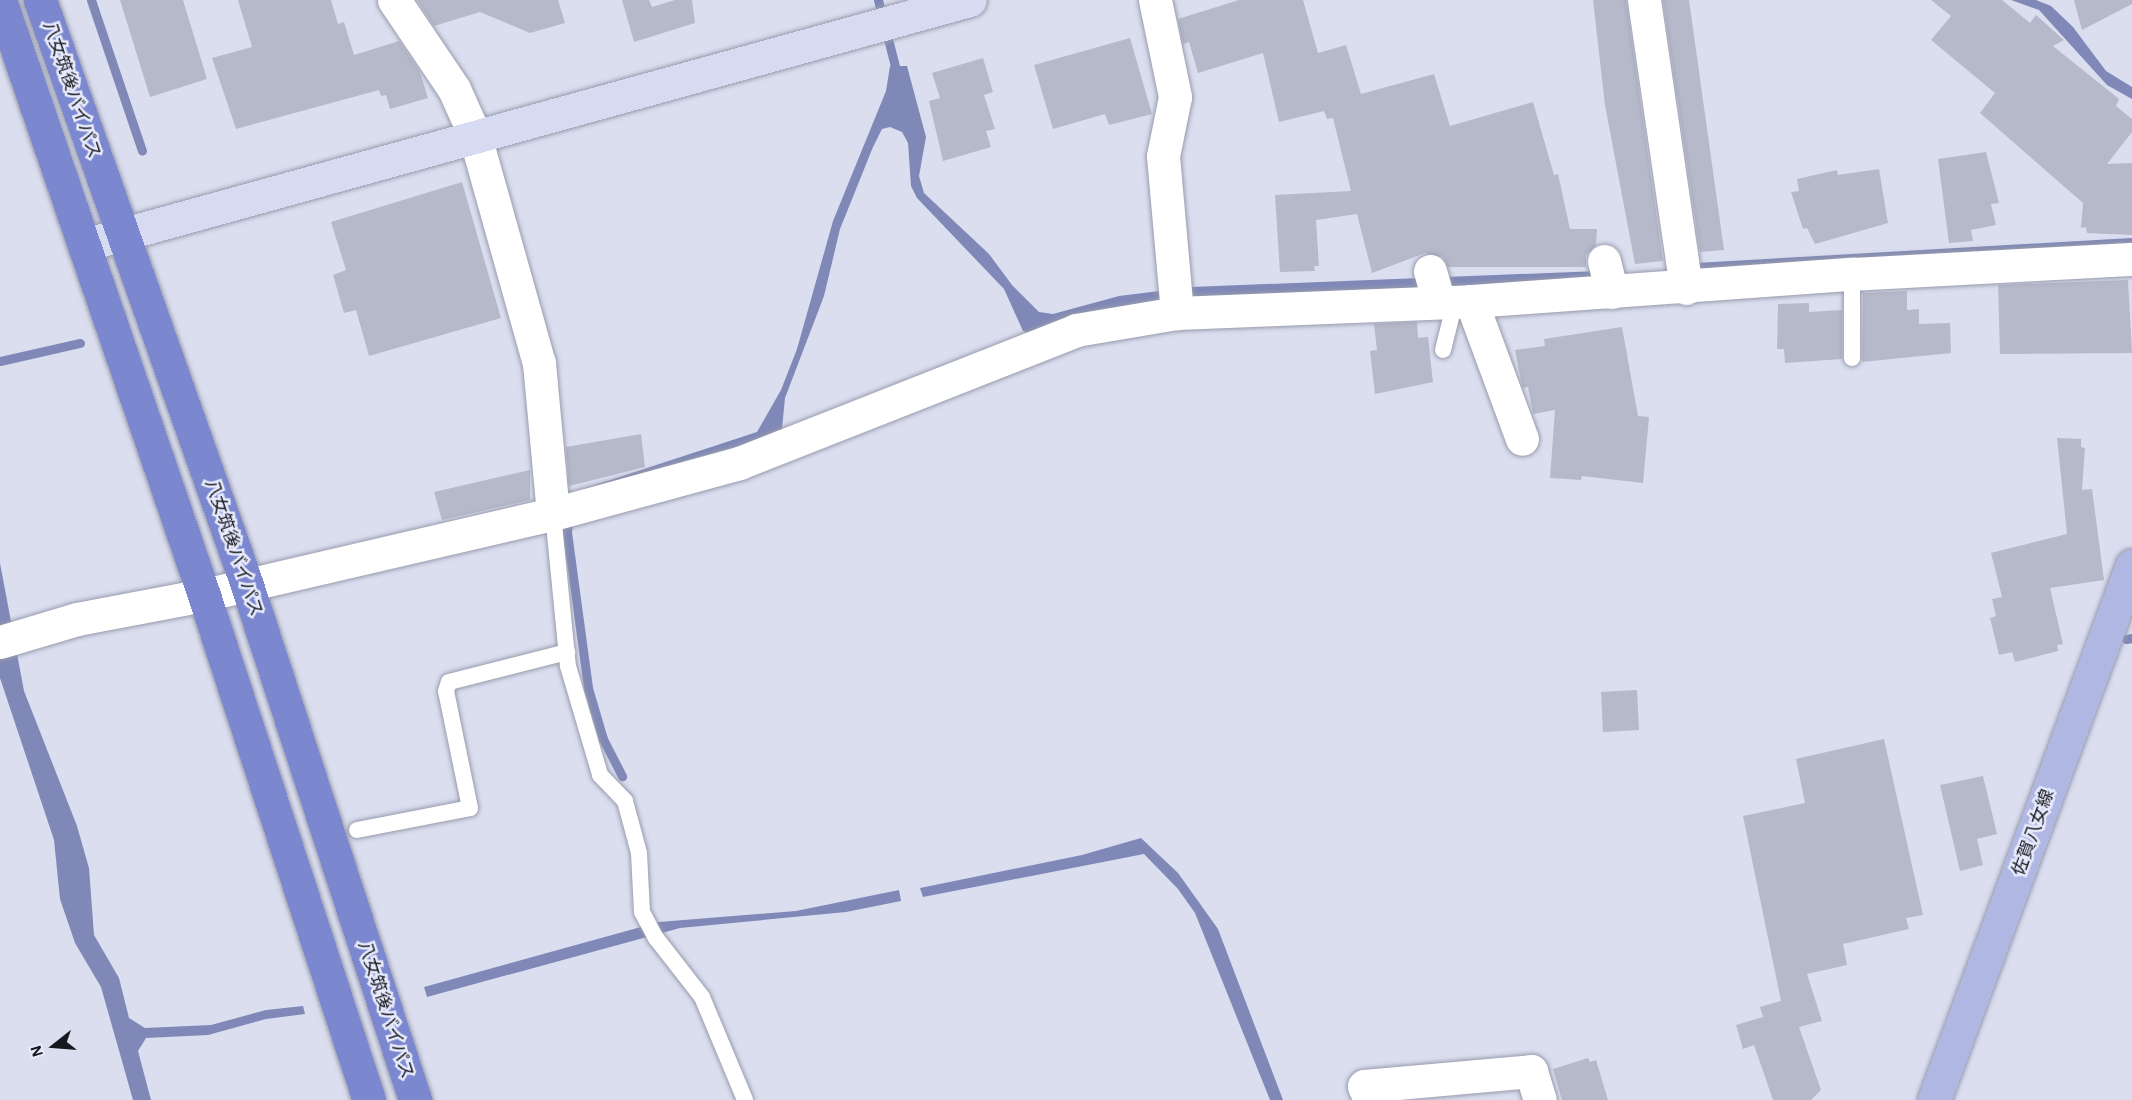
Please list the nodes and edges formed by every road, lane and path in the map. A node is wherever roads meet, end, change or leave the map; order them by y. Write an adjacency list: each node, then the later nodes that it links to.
1 (0, 0): 9 (highway)
2 (40, 0): 8 (highway, 八女筑後バイパス)
3 (394, 0): 7 (street)
4 (970, 0): 7 (street)
5 (1155, 0): 17 (street)
6 (1644, 0): 14 (street)
7 (475, 136): 8 (street); 21 (street)
8 (122, 234): 9 (street); 23 (highway, 八女筑後バイパス)
9 (84, 245): 24 (highway)
10 (2132, 259): 13 (street)
11 (1604, 261): 15 (street)
12 (1430, 271): 16 (street)
13 (1852, 274): 14 (street); 19 (lane)
14 (1686, 288): 15 (street)
15 (1612, 292): 16 (street)
16 (1455, 302): 17 (street); 18 (lane); 20 (street)
17 (1177, 313): 21 (street)
18 (1443, 350)
19 (1852, 358)
20 (1522, 439)
21 (553, 514): 23 (street); 26 (lane)
22 (2132, 565): 33 (main road, 佐賀八女線)
23 (247, 585): 24 (street); 29 (highway, 八女筑後バイパス)
24 (204, 595): 25 (street); 28 (highway)
25 (9, 640)
26 (567, 651): 27 (lane); 30 (lane)
27 (357, 830)
28 (369, 1100)
29 (415, 1100)
30 (745, 1100)
31 (1370, 1100): 32 (street)
32 (1540, 1100)
33 (1934, 1100)

